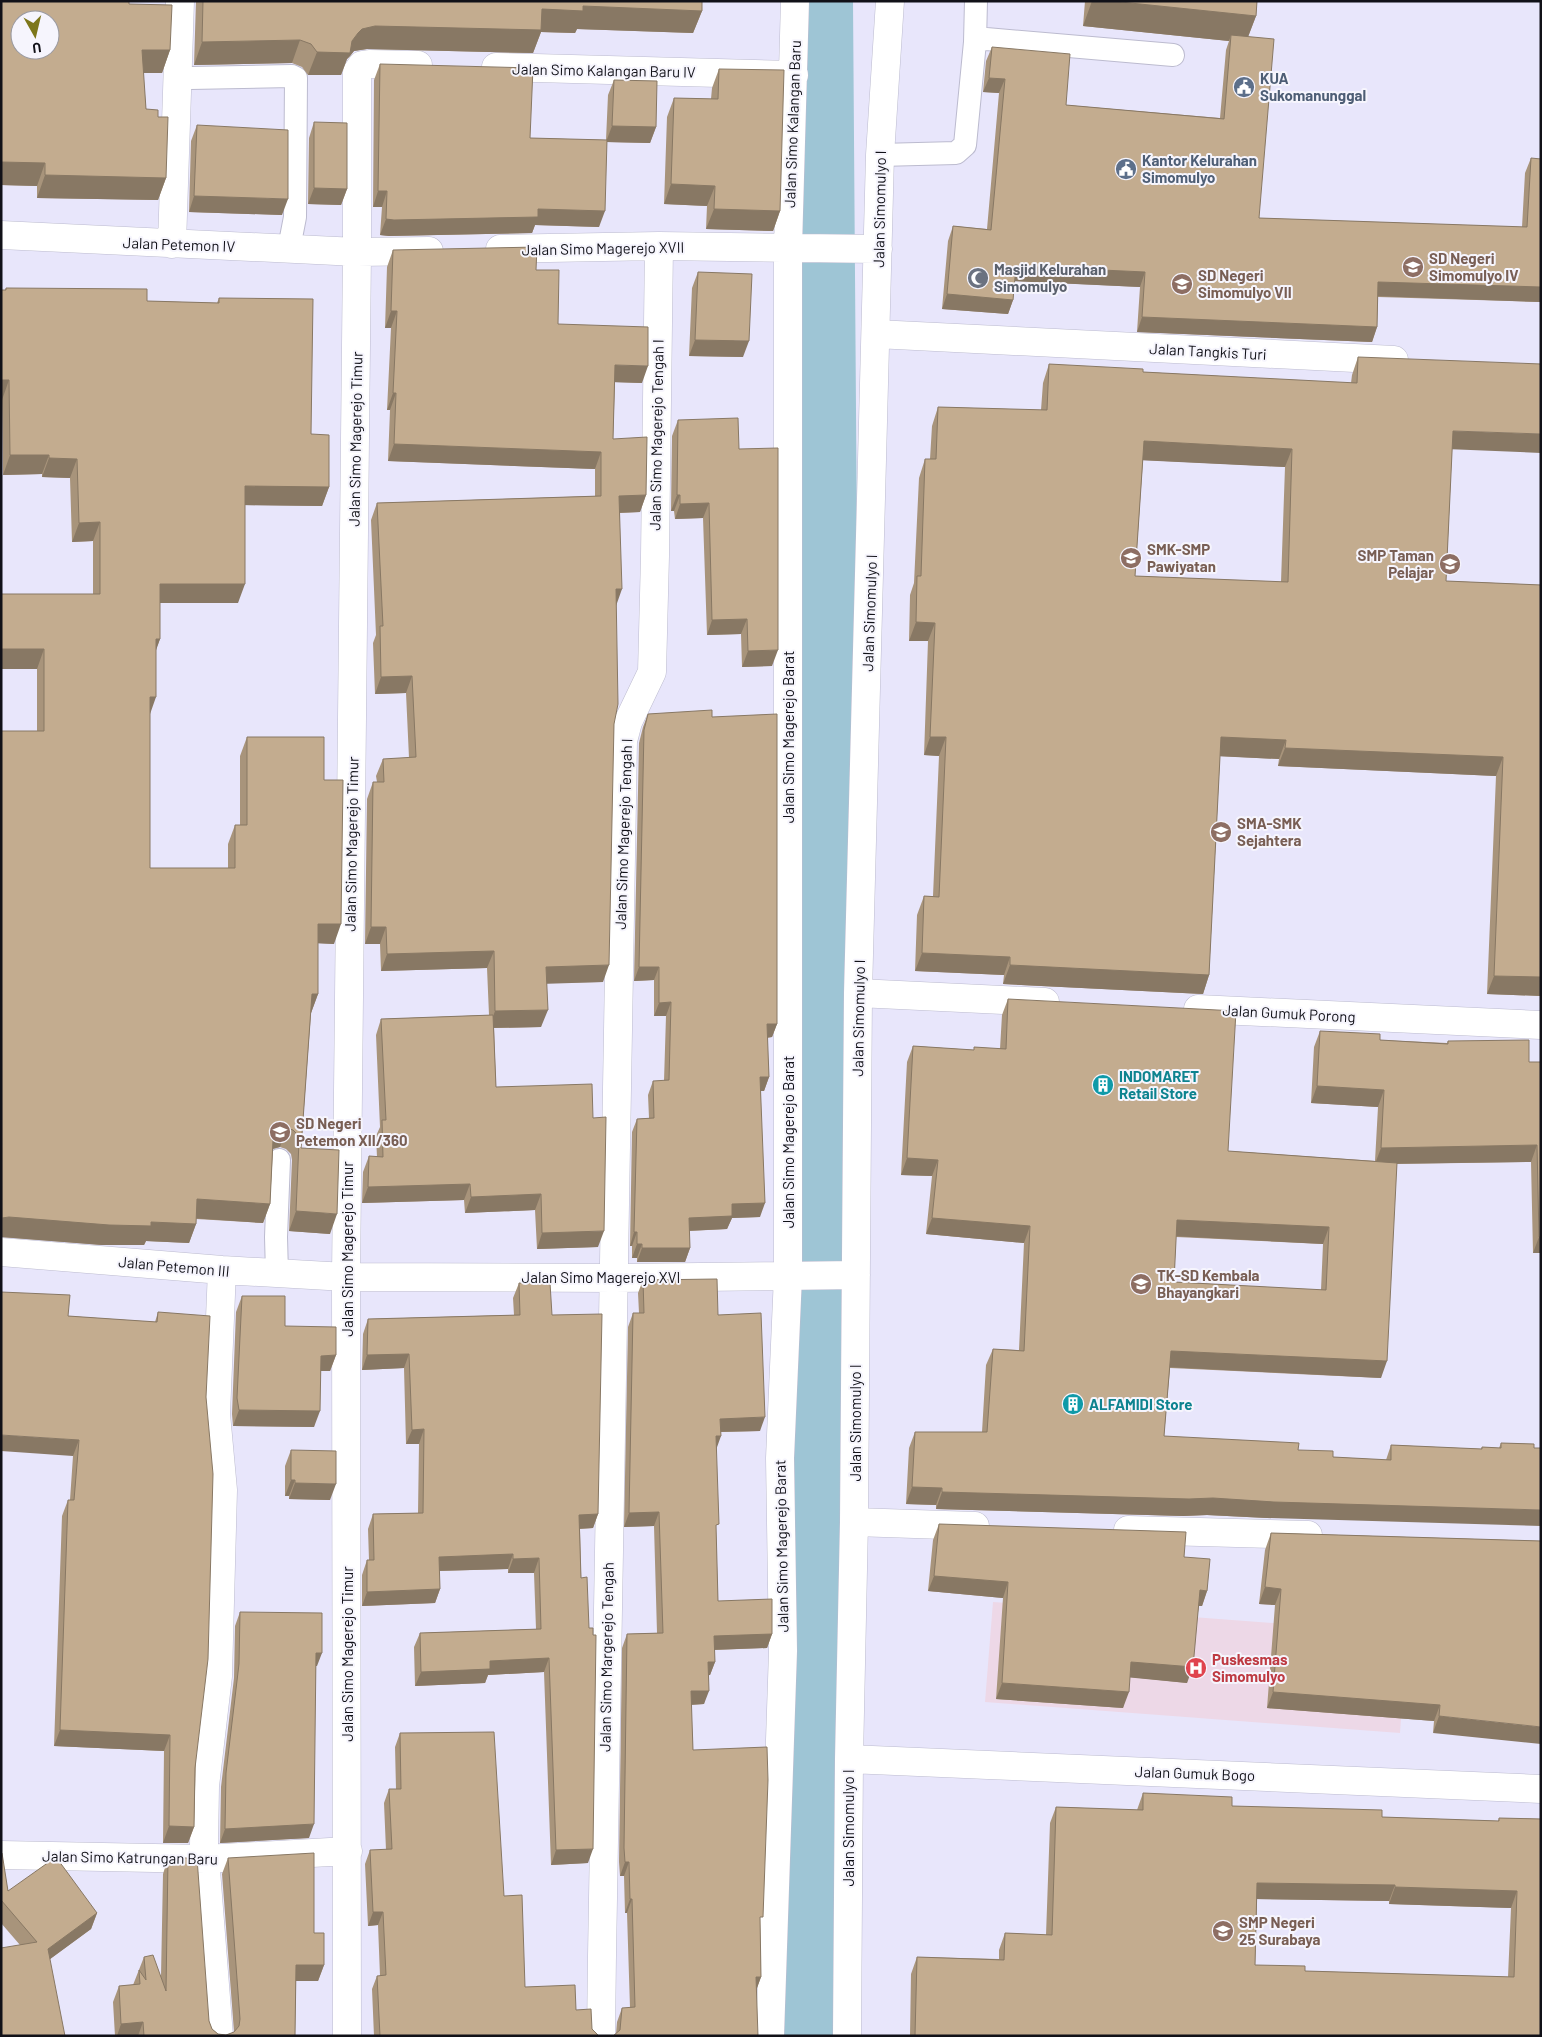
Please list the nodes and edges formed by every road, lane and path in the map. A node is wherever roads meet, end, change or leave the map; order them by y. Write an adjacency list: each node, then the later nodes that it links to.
1 (180, 1): 13 (street)
2 (795, 1): 9 (street, Jalan Simo Kalangan Baru)
3 (890, 1): 11 (street, Jalan Simomulyo I)
4 (976, 1): 5 (lane)
5 (975, 42): 6 (lane); 11 (lane)
6 (1173, 55)
7 (438, 65): 18 (street)
8 (468, 66): 9 (street, Jalan Simo Kalangan Baru IV)
9 (794, 75): 15 (street, Jalan Simo Kalangan Baru)
10 (190, 78): 16 (lane)
11 (880, 156): 17 (street, Jalan Simomulyo I)
12 (1, 235): 13 (street, Jalan Petemon IV)
13 (172, 244): 16 (street, Jalan Petemon IV)
14 (658, 246): 15 (street, Jalan Simo Magerejo XVII); 18 (street, Jalan Simo Magerejo XVII); 32 (street, Jalan Simo Magerejo Tengah I)
15 (794, 247): 17 (street, Jalan Simo Magerejo XVII); 31 (street, Jalan Simo Magerejo Barat)
16 (289, 248): 18 (street, Jalan Petemon IV)
17 (878, 249): 19 (street, Jalan Simomulyo I)
18 (357, 252): 30 (street, Jalan Simo Magerejo Timur)
19 (876, 334): 20 (street, Jalan Tangkis Turi); 21 (street, Jalan Simomulyo I)
20 (1422, 362)
21 (858, 993): 22 (street); 29 (street, Jalan Simomulyo I)
22 (1074, 1003)
23 (1174, 1008): 24 (street, Jalan Gumuk Porong)
24 (1541, 1025)
25 (279, 1160): 28 (lane)
26 (1, 1252): 27 (street, Jalan Petemon III)
27 (222, 1270): 28 (street, Jalan Petemon III); 41 (street)
28 (277, 1273): 30 (street, Jalan Petemon III)
29 (852, 1275): 31 (street, Jalan Simo Magerejo XVI); 33 (street, Jalan Simomulyo I)
30 (346, 1276): 32 (street, Jalan Simo Magerejo XVI); 39 (street, Jalan Simo Magerejo Timur)
31 (791, 1276): 32 (street, Jalan Simo Magerejo XVI); 45 (street, Jalan Simo Magerejo Barat)
32 (614, 1278): 44 (street, Jalan Simo Margerejo Tengah)
33 (854, 1522): 34 (street); 37 (street, Jalan Simomulyo I)
34 (1004, 1526)
35 (1103, 1529): 36 (street)
36 (1332, 1536)
37 (849, 1759): 38 (street, Jalan Gumuk Bogo); 46 (street, Jalan Simomulyo I)
38 (1541, 1789)
39 (348, 1851): 41 (street, Jalan Simo Katrungan Baru); 43 (street, Jalan Simo Magerejo Timur)
40 (1, 1855): 41 (street, Jalan Simo Katrungan Baru)
41 (205, 1859): 42 (street)
42 (220, 2036)
43 (347, 2036)
44 (601, 2036)
45 (770, 2036)
46 (847, 2036)

